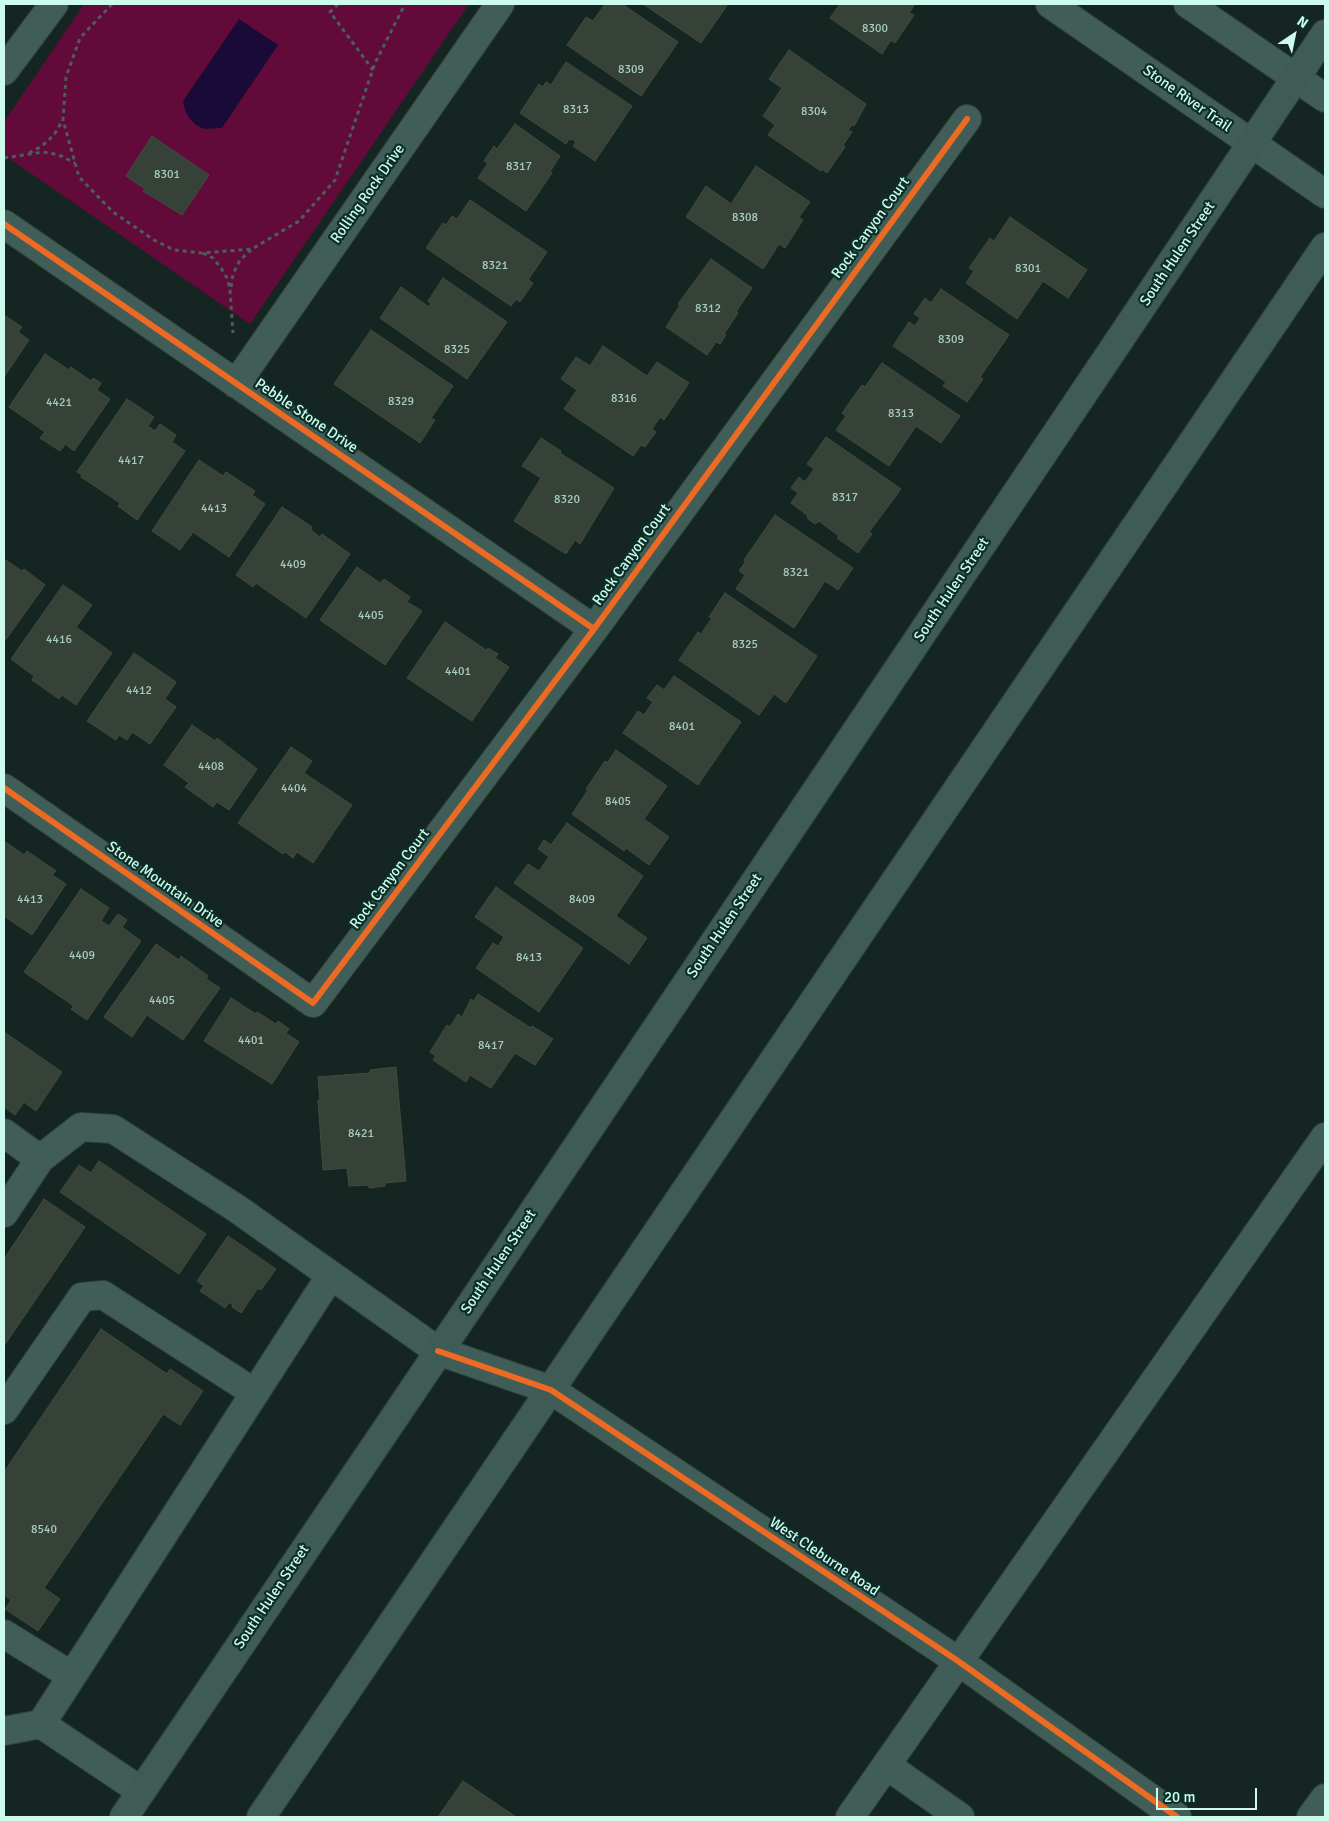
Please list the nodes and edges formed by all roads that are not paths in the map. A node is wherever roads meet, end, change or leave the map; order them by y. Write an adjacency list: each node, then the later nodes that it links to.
1 (54, 4): 6 (street)
2 (500, 4): 14 (street, Rolling Rock Drive)
3 (1050, 4): 10 (street, Stone River Trail)
4 (1188, 4): 7 (street)
5 (1325, 34): 7 (main road, South Hulen Street)
6 (4, 71)
7 (1297, 77): 8 (street); 10 (main road, South Hulen Street)
8 (1325, 98)
9 (967, 119): 15 (street, Rock Canyon Court)
10 (1252, 144): 11 (street, Stone River Trail); 23 (main road, South Hulen Street)
11 (1325, 194)
12 (4, 224): 14 (street, Pebble Stone Drive)
13 (1325, 246): 24 (main road)
14 (236, 384): 15 (street, Pebble Stone Drive)
15 (594, 629): 17 (street, Rock Canyon Court)
16 (4, 788): 17 (street, Stone Mountain Drive)
17 (313, 1002)
18 (4, 1133): 20 (street)
19 (1325, 1137): 28 (street)
20 (40, 1159): 21 (street, West Cleburne Road); 22 (street, West Cleburne Road)
21 (4, 1213)
22 (331, 1275): 23 (street, West Cleburne Road); 25 (street)
23 (438, 1351): 24 (street, West Cleburne Road); 33 (main road, South Hulen Street)
24 (551, 1390): 28 (street, West Cleburne Road); 36 (main road)
25 (255, 1393): 26 (street); 29 (street)
26 (4, 1410)
27 (4, 1634): 29 (street)
28 (958, 1661): 32 (street); 39 (street, West Cleburne Road)
29 (72, 1676): 30 (street)
30 (41, 1724): 31 (street); 33 (street)
31 (4, 1731)
32 (886, 1765): 37 (street); 38 (street)
33 (141, 1791): 35 (main road, South Hulen Street)
34 (1325, 1798): 40 (street)
35 (124, 1817)
36 (261, 1817)
37 (850, 1817)
38 (960, 1817)
39 (1177, 1817)
40 (1311, 1817)

